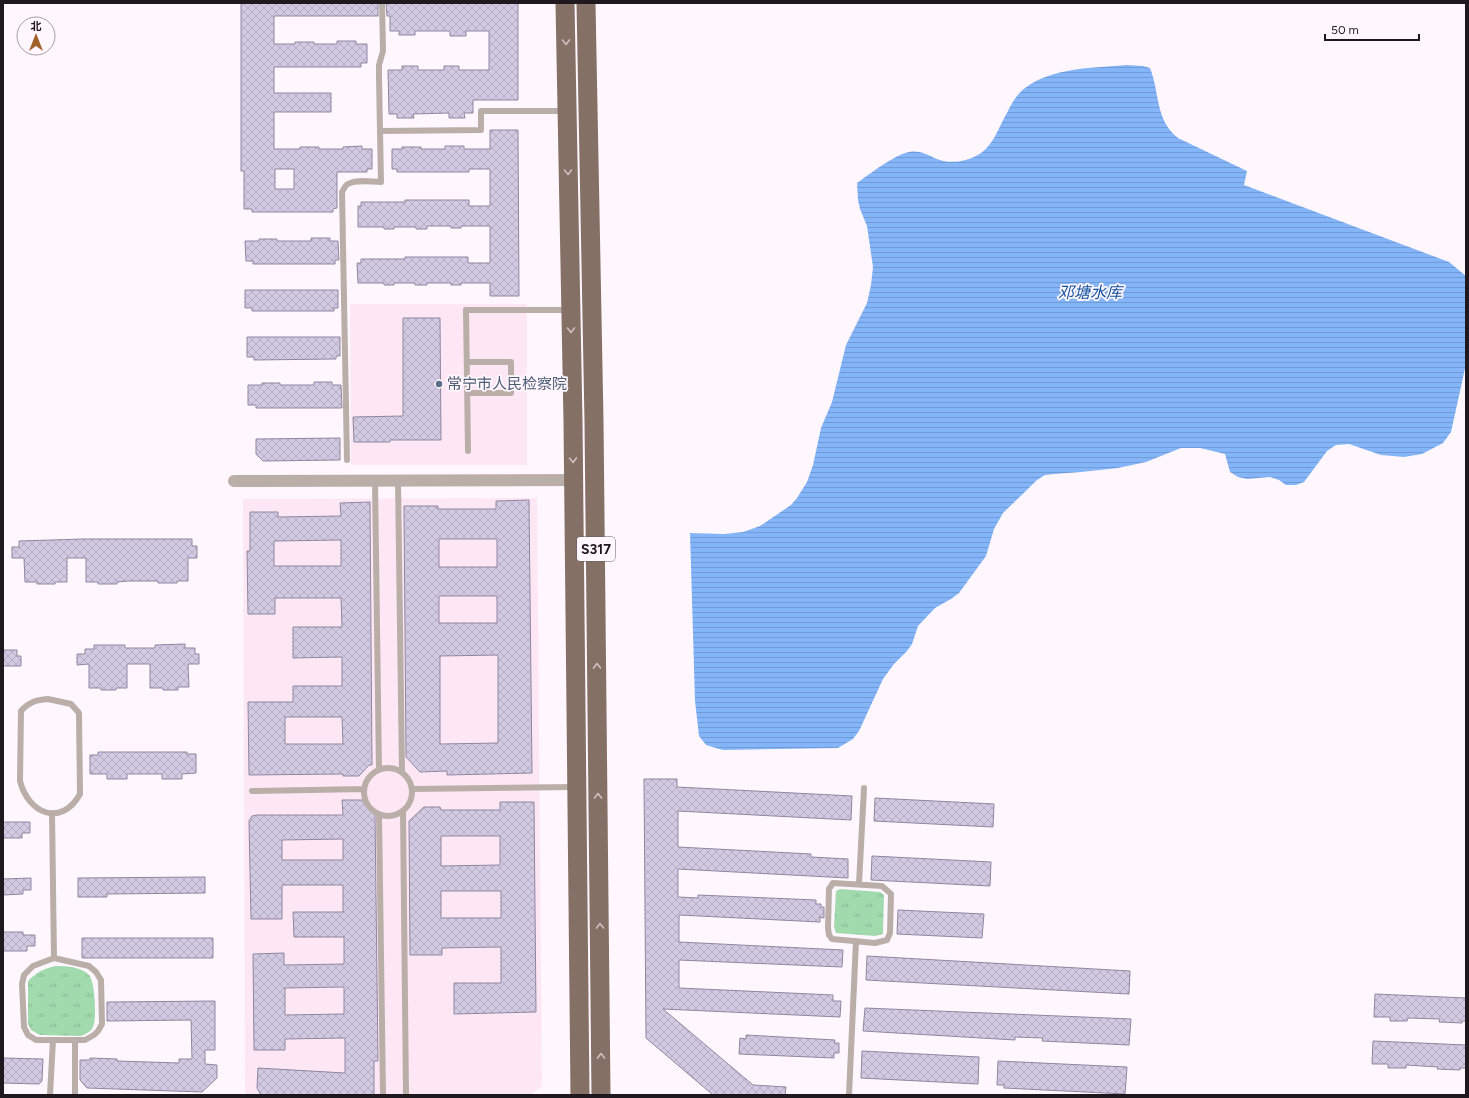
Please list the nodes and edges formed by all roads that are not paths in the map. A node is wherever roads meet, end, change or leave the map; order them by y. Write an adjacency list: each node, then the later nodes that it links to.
1 (382, 3): 5 (lane)
2 (565, 3): 4 (main road, S317, one-way to 4)
3 (586, 3): 35 (main road, S317, one-way to 3)
4 (567, 110): 5 (lane); 6 (main road, S317, one-way to 6)
5 (380, 131): 10 (lane)
6 (571, 310): 7 (lane); 12 (main road, S317, one-way to 12)
7 (467, 362): 8 (lane); 8 (lane)
8 (468, 393): 9 (lane)
9 (468, 451)
10 (347, 460)
11 (398, 480): 12 (street); 14 (street); 16 (lane)
12 (574, 480): 17 (main road, S317)
13 (234, 481): 14 (street)
14 (375, 481): 15 (lane)
15 (379, 770): 16 (lane); 19 (lane)
16 (402, 772): 20 (lane)
17 (577, 787): 20 (lane); 34 (main road, S317)
18 (864, 788): 25 (lane)
19 (364, 789): 21 (lane); 24 (lane)
20 (412, 789): 22 (lane)
21 (252, 791)
22 (403, 811): 24 (lane); 33 (lane)
23 (52, 813): 23 (lane); 27 (lane)
24 (379, 814): 32 (lane)
25 (859, 884): 26 (lane); 26 (lane)
26 (856, 941): 36 (lane)
27 (54, 958): 28 (lane); 29 (lane)
28 (53, 1040): 29 (lane); 30 (lane)
29 (75, 1040): 31 (lane)
30 (50, 1095)
31 (75, 1095)
32 (383, 1095)
33 (406, 1095)
34 (580, 1095)
35 (601, 1095)
36 (849, 1095)

